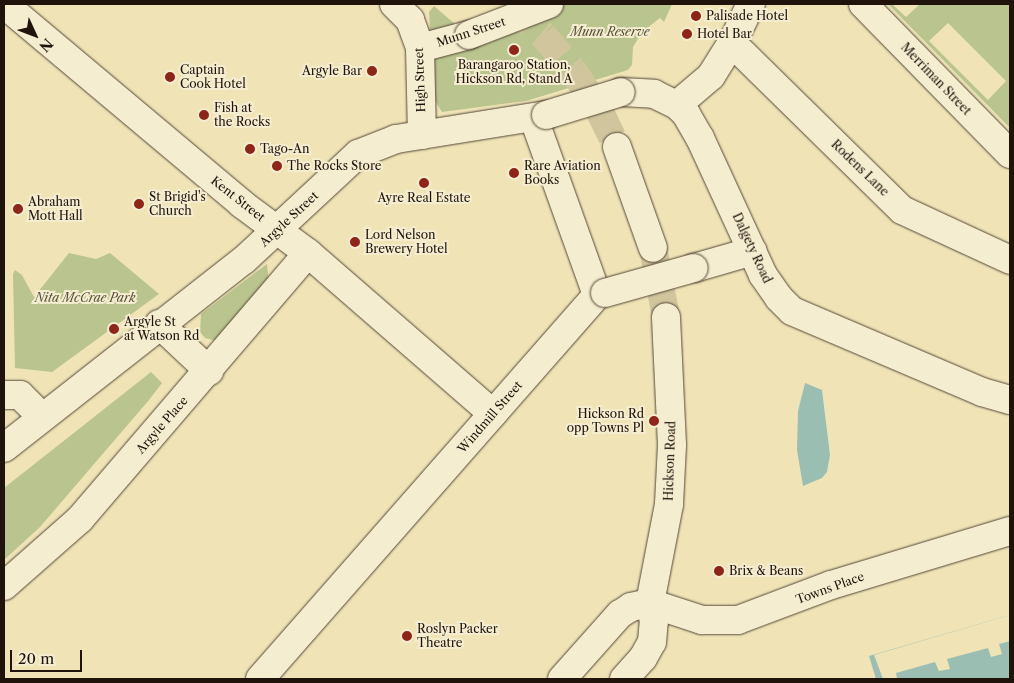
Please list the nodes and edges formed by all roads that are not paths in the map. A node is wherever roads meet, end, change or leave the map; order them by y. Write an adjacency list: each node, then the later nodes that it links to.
1 (4, 4): 14 (street, Kent Street)
2 (394, 4): 7 (street, High Street)
3 (549, 4): 7 (street, Munn Street, bridge)
4 (751, 4): 6 (street)
5 (862, 4): 13 (street, Merriman Street)
6 (732, 43): 9 (street); 18 (street, Rodens Lane)
7 (420, 48): 11 (street, High Street)
8 (620, 92): 9 (street, Dalgety Road); 10 (street, Argyle Street, bridge)
9 (677, 105): 16 (street, Dalgety Road)
10 (540, 117): 11 (street, Argyle Street); 19 (street)
11 (422, 135): 14 (street, Argyle Street)
12 (617, 147): 15 (street)
13 (1010, 154)
14 (279, 230): 17 (street, Kent Street); 21 (street, Argyle Street)
15 (653, 248)
16 (753, 251): 19 (street, bridge); 24 (street, Dalgety Road)
17 (308, 253): 22 (street, Argyle Place); 25 (street, Kent Street)
18 (1010, 260)
19 (601, 294): 25 (street, Windmill Street)
20 (666, 317): 30 (street, Hickson Road)
21 (159, 324): 22 (street); 26 (street, Argyle Street)
22 (209, 371): 29 (street, Argyle Place)
23 (4, 395): 26 (street)
24 (1010, 400)
25 (493, 414): 31 (street, Windmill Street)
26 (42, 417): 27 (street, Argyle Street)
27 (4, 448)
28 (1010, 531): 30 (street, Towns Place)
29 (4, 586)
30 (650, 603): 32 (street); 33 (street, Hickson Road)
31 (260, 679)
32 (562, 679)
33 (624, 679)

